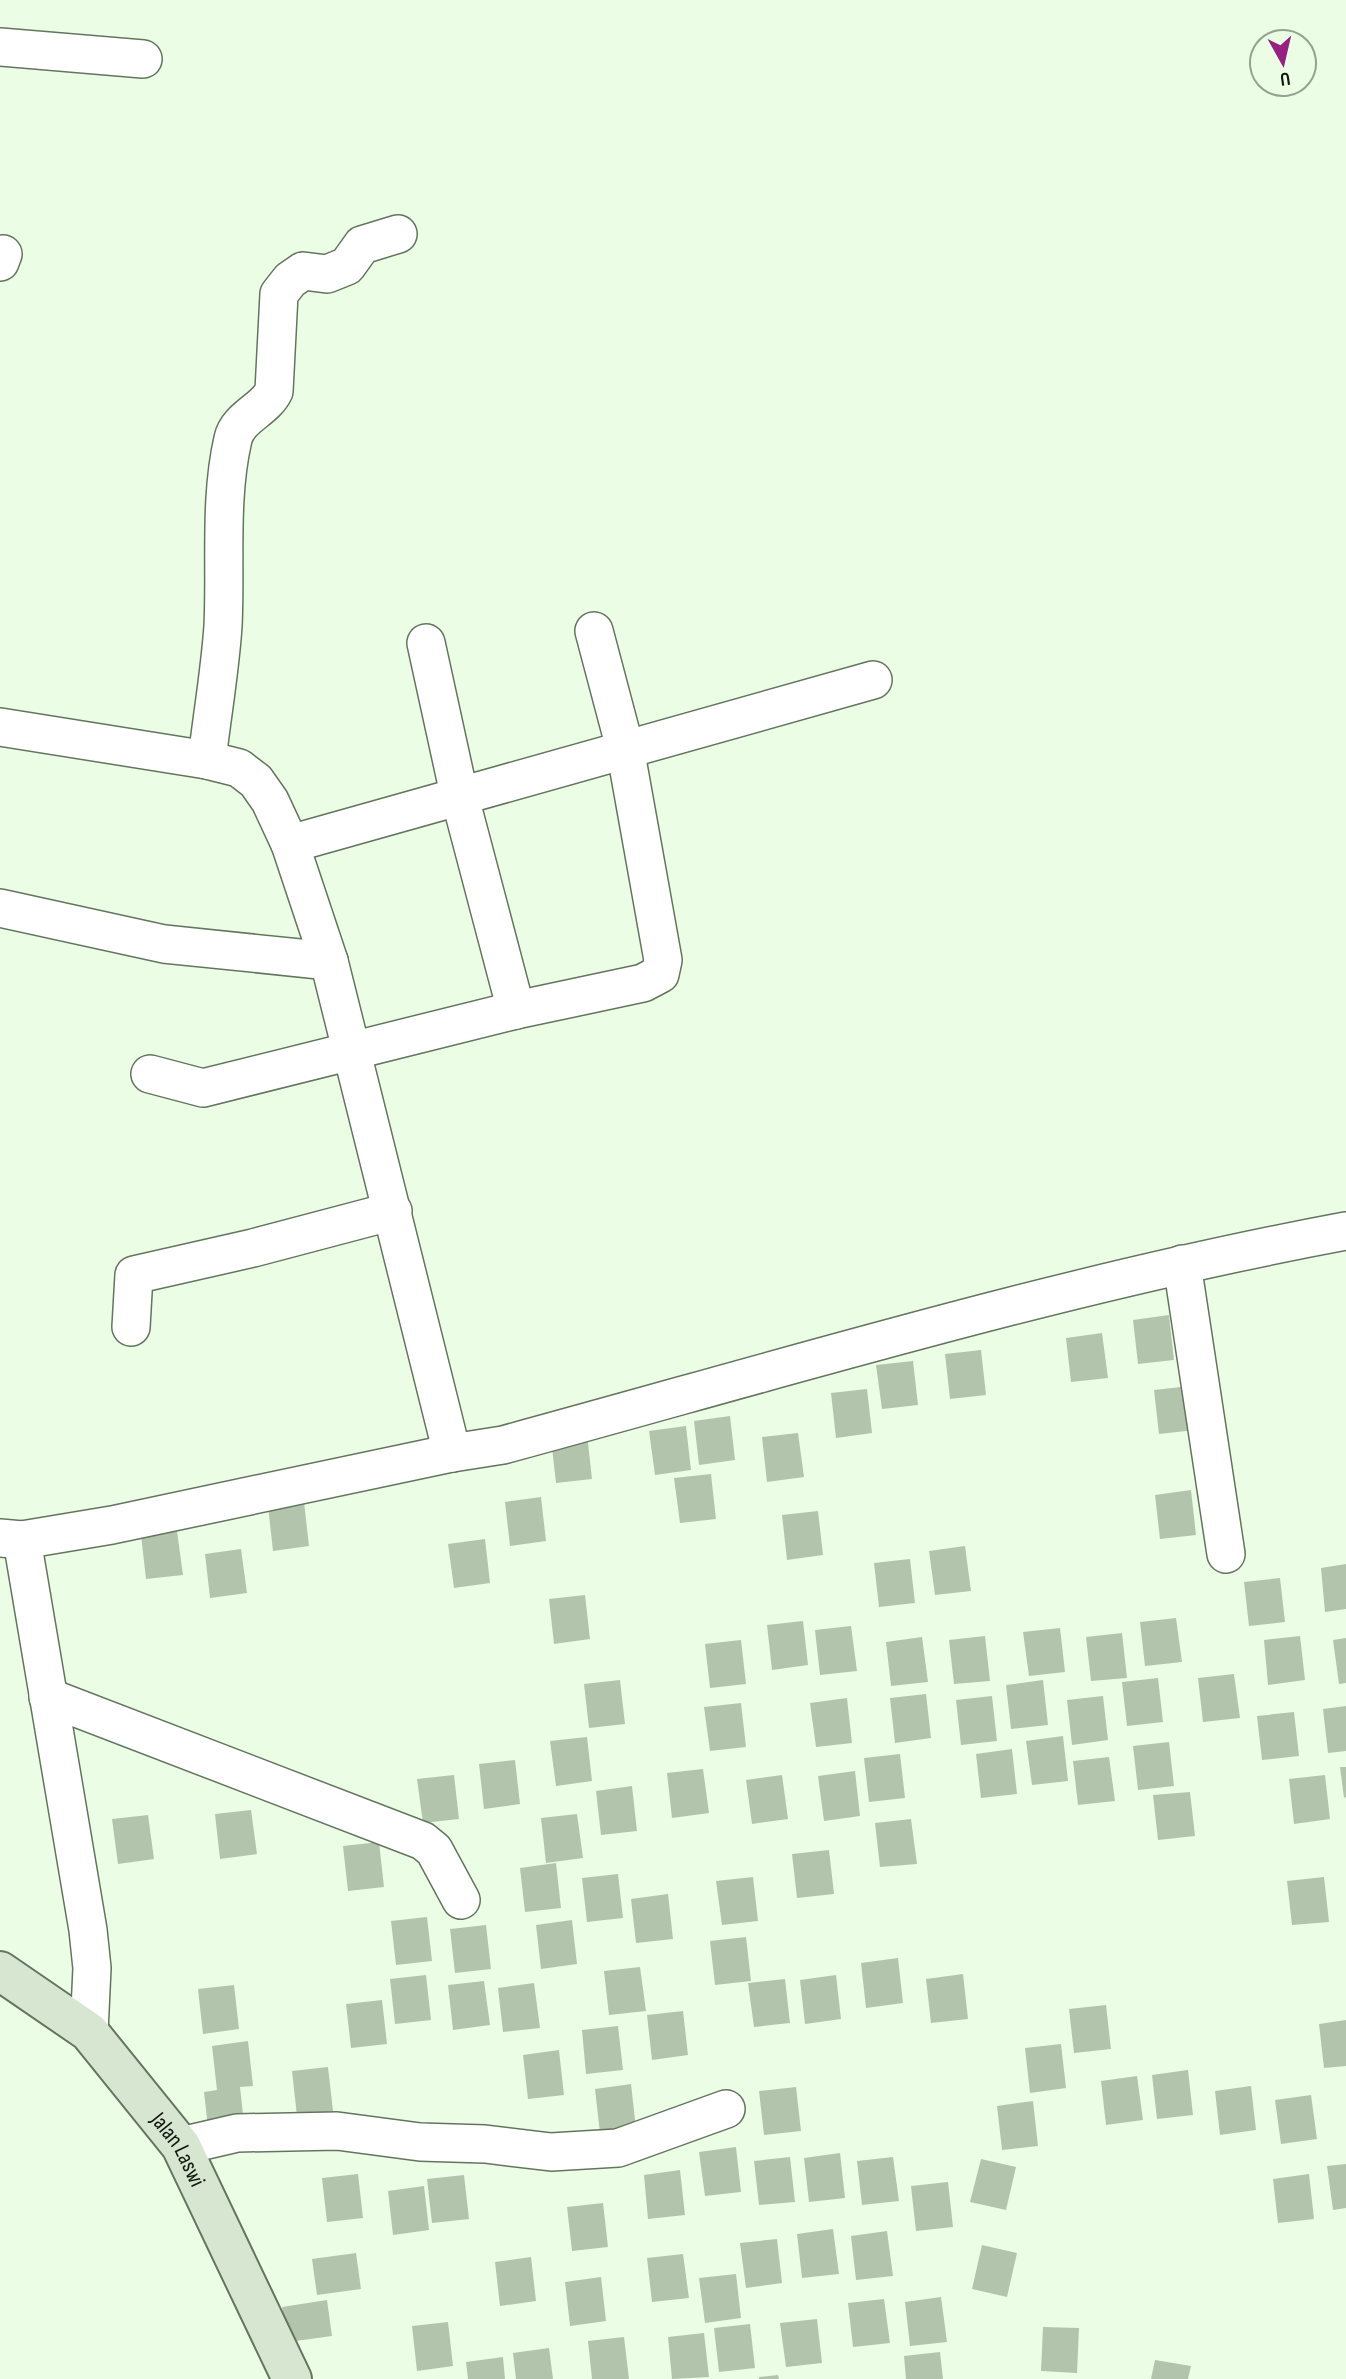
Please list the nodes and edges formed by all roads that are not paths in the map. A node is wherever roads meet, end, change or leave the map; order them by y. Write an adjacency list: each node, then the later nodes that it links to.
1 (0, 47): 2 (street)
2 (143, 59)
3 (398, 234): 9 (street)
4 (594, 631): 8 (street)
5 (426, 643): 10 (street)
6 (873, 680): 8 (street)
7 (0, 727): 9 (street)
8 (625, 748): 10 (street); 14 (street)
9 (207, 760): 11 (street)
10 (459, 794): 11 (street); 14 (street)
11 (290, 844): 13 (street)
12 (2, 919): 13 (street)
13 (329, 961): 15 (street)
14 (516, 1010): 15 (street)
15 (351, 1052): 16 (street); 17 (street)
16 (150, 1074)
17 (393, 1211): 20 (street); 21 (street)
18 (1346, 1231): 19 (street)
19 (1182, 1264): 21 (street); 23 (street)
20 (131, 1327)
21 (452, 1453): 22 (street)
22 (11, 1539): 24 (street)
23 (1226, 1554)
24 (48, 1697): 25 (street); 27 (street)
25 (461, 1900)
26 (0, 1971): 27 (street, Jalan Laswi)
27 (89, 2032): 29 (street, Jalan Laswi)
28 (726, 2109): 29 (street)
29 (181, 2146): 30 (street, Jalan Laswi)
30 (292, 2379)

